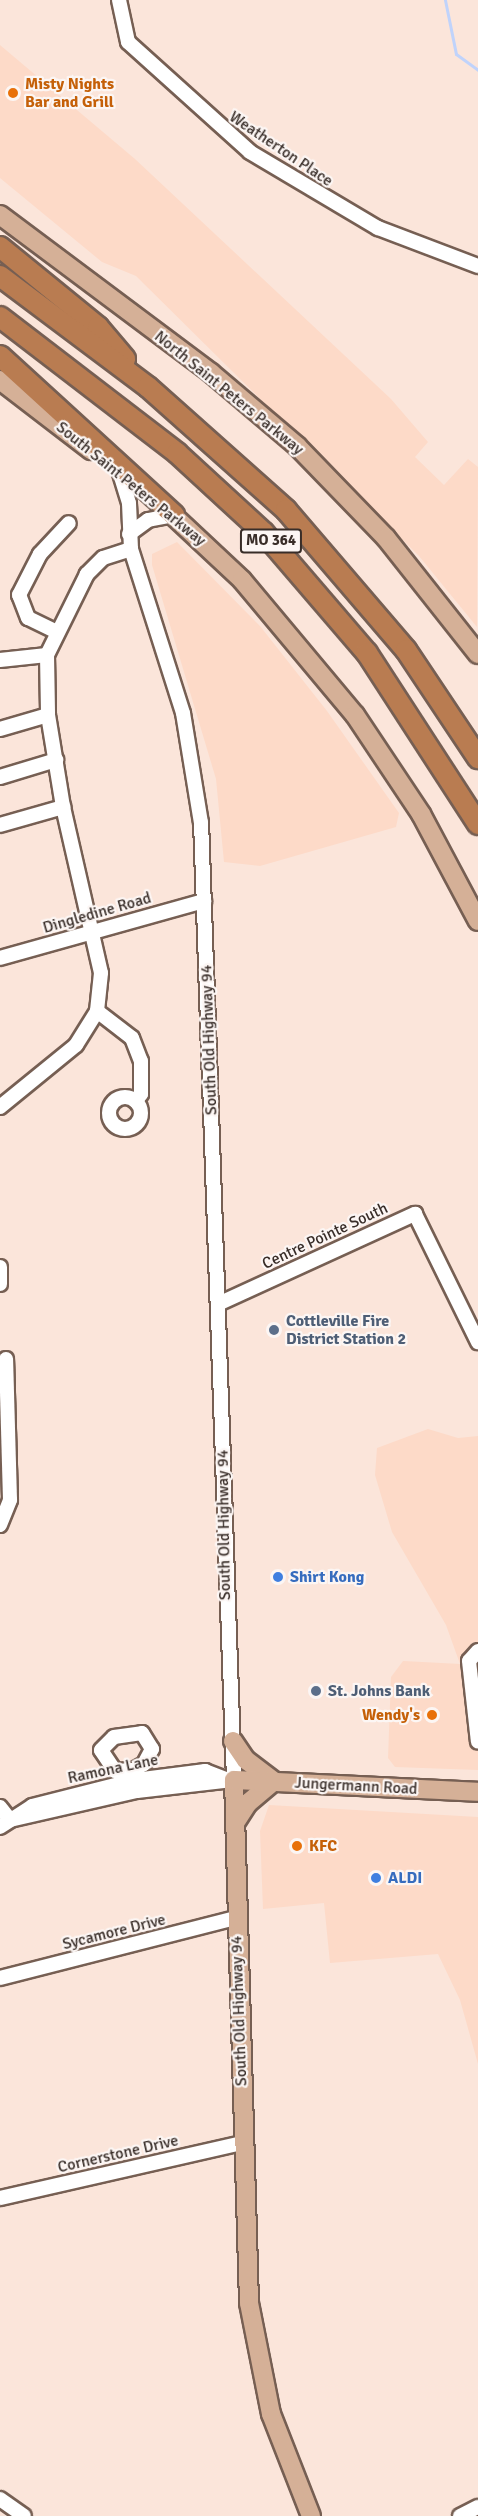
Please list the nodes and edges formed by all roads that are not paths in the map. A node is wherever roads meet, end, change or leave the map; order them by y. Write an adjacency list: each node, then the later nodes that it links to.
1 (119, 0): 4 (street, Weatherton Place)
2 (0, 215): 16 (main road, North Saint Peters Parkway)
3 (0, 247): 9 (highway)
4 (478, 266)
5 (0, 276): 9 (highway, MO 364)
6 (0, 317): 25 (highway, MO 364)
7 (0, 356): 11 (highway)
8 (0, 380): 10 (main road, South Saint Peters Parkway)
9 (148, 387): 21 (highway, MO 364)
10 (119, 471): 11 (main road, South Saint Peters Parkway); 13 (street, South Old Highway 94)
11 (174, 515): 13 (street); 28 (main road, South Saint Peters Parkway)
12 (69, 522): 15 (street)
13 (129, 534): 14 (street, South Old Highway 94)
14 (131, 549): 15 (street); 27 (street, South Old Highway 94)
15 (57, 632): 17 (street)
16 (478, 654)
17 (47, 656): 18 (street); 19 (street)
18 (0, 660)
19 (48, 715): 20 (street); 22 (street)
20 (0, 729)
21 (478, 758)
22 (56, 760): 23 (street); 24 (street)
23 (0, 777)
24 (63, 807): 26 (street); 29 (street)
25 (478, 824)
26 (0, 825)
27 (204, 901): 29 (street, Dingledine Road); 36 (street, South Old Highway 94)
28 (478, 921)
29 (90, 931): 30 (street, Dingledine Road); 31 (street)
30 (0, 958)
31 (97, 1011): 32 (street); 33 (street)
32 (136, 1101)
33 (0, 1107)
34 (0, 1267): 35 (street)
35 (0, 1284)
36 (218, 1304): 37 (street, Centre Pointe South); 42 (street, South Old Highway 94)
37 (478, 1342)
38 (6, 1359): 39 (street)
39 (4, 1418): 40 (street)
40 (0, 1525)
41 (478, 1651): 43 (street)
42 (233, 1741): 44 (street, South Old Highway 94); 45 (main road)
43 (478, 1742)
44 (231, 1780): 45 (main road, Jungermann Road); 48 (main road, South Old Highway 94); 49 (street, Ramona Lane)
45 (274, 1781): 46 (main road, Jungermann Road); 48 (main road)
46 (478, 1792)
47 (0, 1807): 49 (street)
48 (235, 1823): 50 (main road, South Old Highway 94)
49 (5, 1824)
50 (235, 1918): 51 (street, Sycamore Drive); 52 (main road, South Old Highway 94)
51 (0, 1978)
52 (243, 2143): 53 (street, Cornerstone Drive); 57 (main road, South Old Highway 94)
53 (0, 2198)
54 (0, 2499): 56 (street)
55 (478, 2507): 58 (street)
56 (24, 2516)
57 (311, 2516)
58 (460, 2516)

